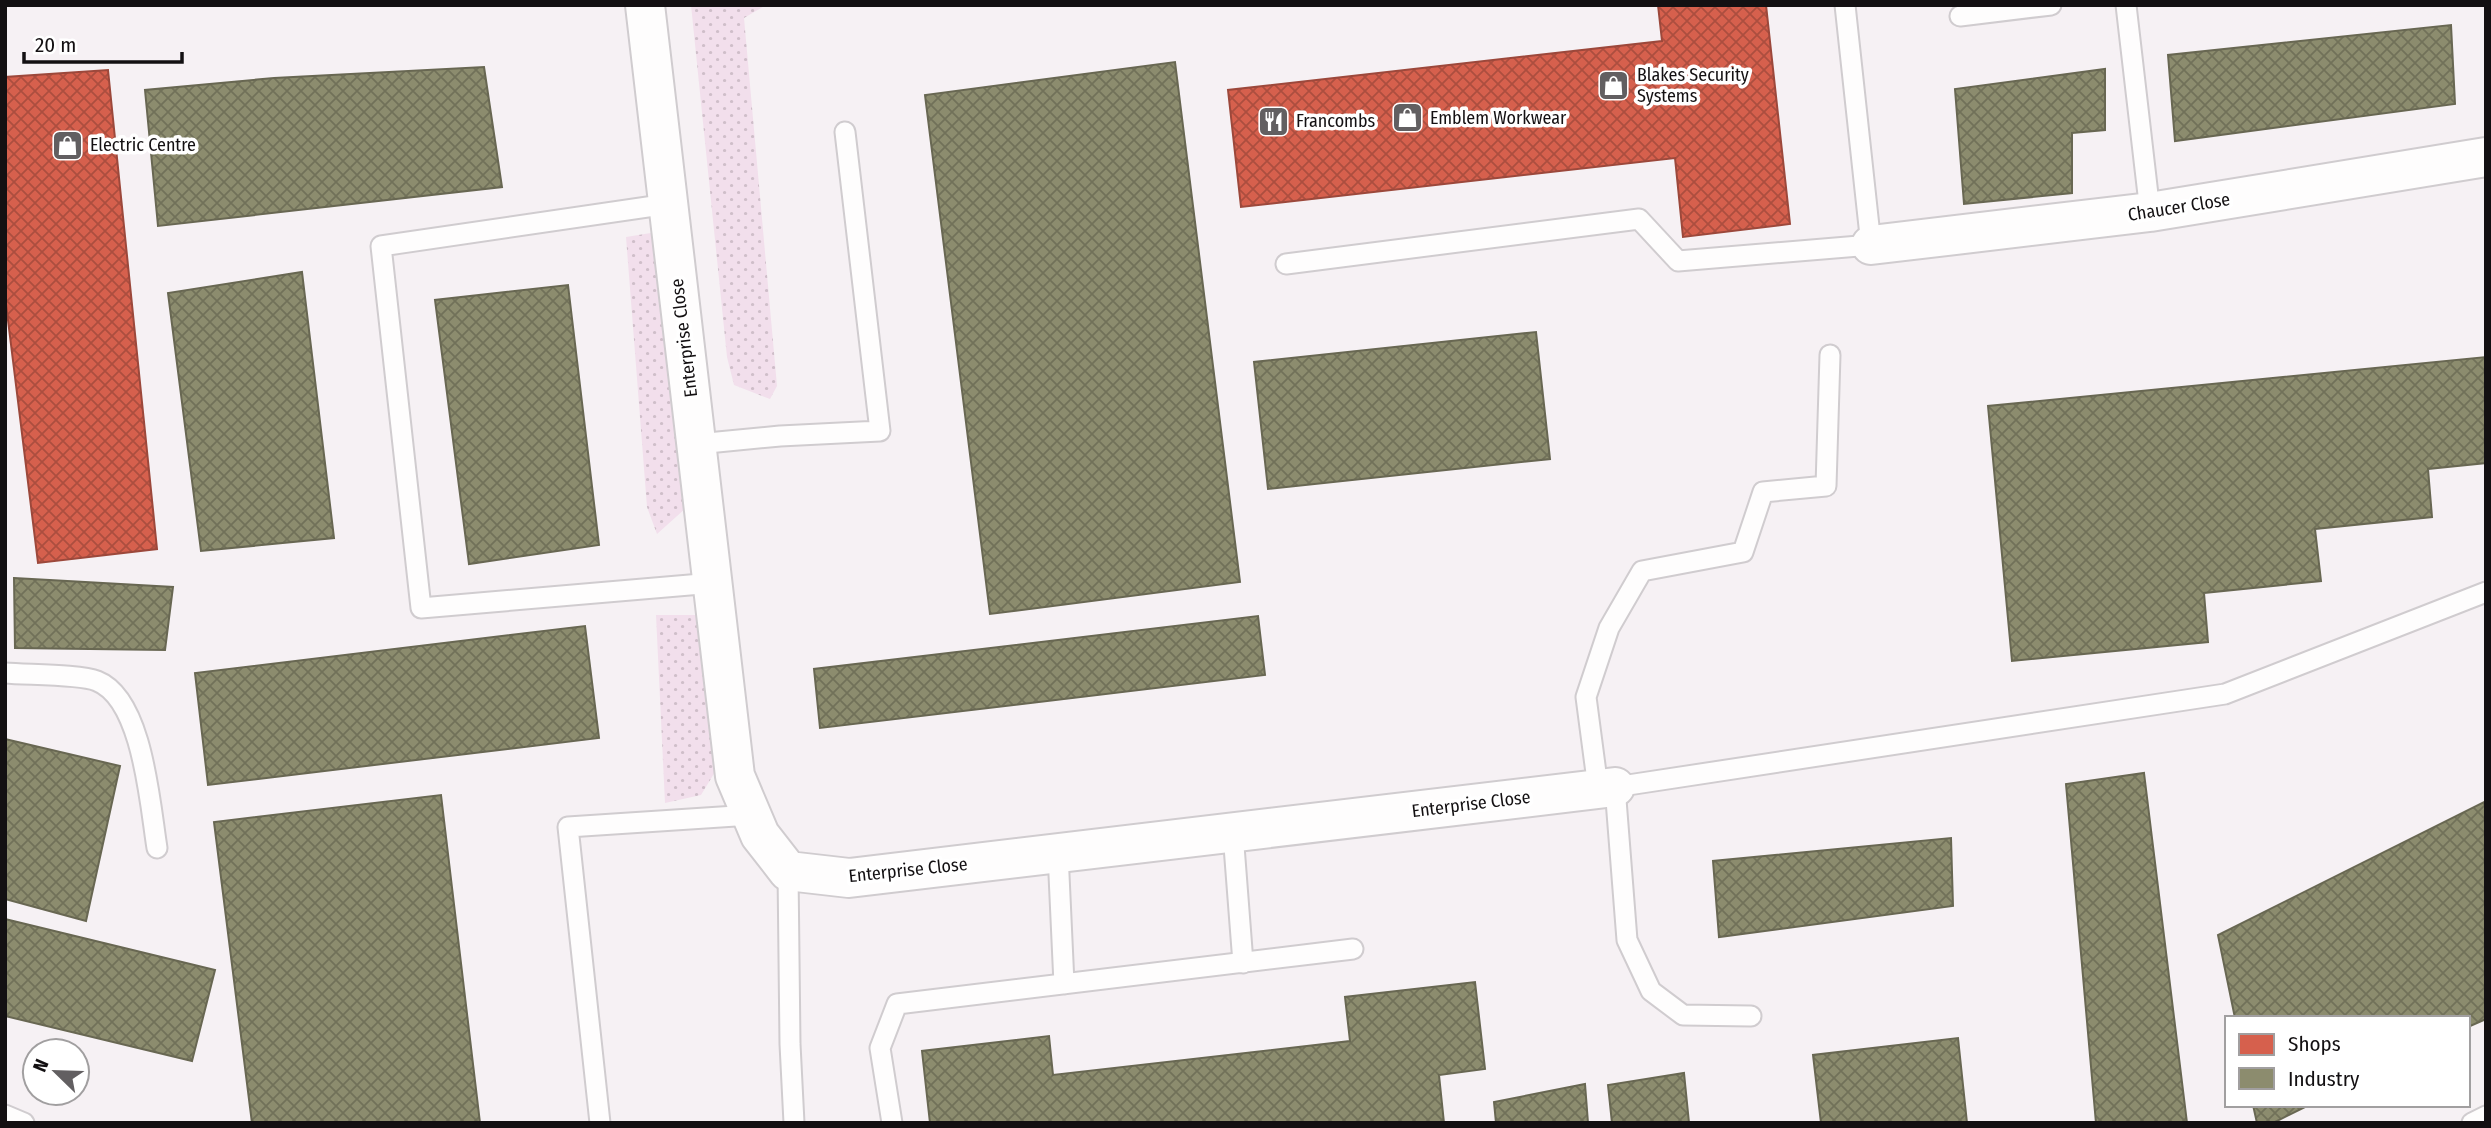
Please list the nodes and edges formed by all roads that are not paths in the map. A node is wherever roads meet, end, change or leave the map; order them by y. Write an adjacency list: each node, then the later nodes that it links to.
1 (645, 5): 8 (street, Enterprise Close)
2 (1845, 5): 10 (lane)
3 (2051, 5): 5 (lane)
4 (2126, 5): 9 (lane)
5 (1960, 16)
6 (845, 132): 13 (lane)
7 (2486, 157): 9 (street, Chaucer Close)
8 (668, 204): 13 (street, Enterprise Close); 14 (lane)
9 (2150, 212): 10 (street, Chaucer Close)
10 (1871, 245): 11 (lane)
11 (1286, 264)
12 (1830, 355): 17 (lane)
13 (697, 444): 14 (street, Enterprise Close)
14 (713, 583): 18 (street, Enterprise Close)
15 (2486, 592): 17 (lane)
16 (5, 673): 20 (lane)
17 (1607, 787): 19 (street, Enterprise Close); 26 (lane)
18 (751, 815): 22 (street, Enterprise Close); 30 (lane)
19 (1233, 833): 21 (street, Enterprise Close); 24 (lane)
20 (158, 848)
21 (1058, 853): 22 (street, Enterprise Close); 25 (lane)
22 (788, 872): 31 (lane)
23 (1353, 949): 24 (lane)
24 (1243, 962): 25 (lane)
25 (1064, 984): 32 (lane)
26 (1751, 1016)
27 (5, 1115): 29 (lane)
28 (2486, 1116): 33 (lane)
29 (23, 1123)
30 (600, 1123)
31 (794, 1123)
32 (892, 1123)
33 (2472, 1123)

